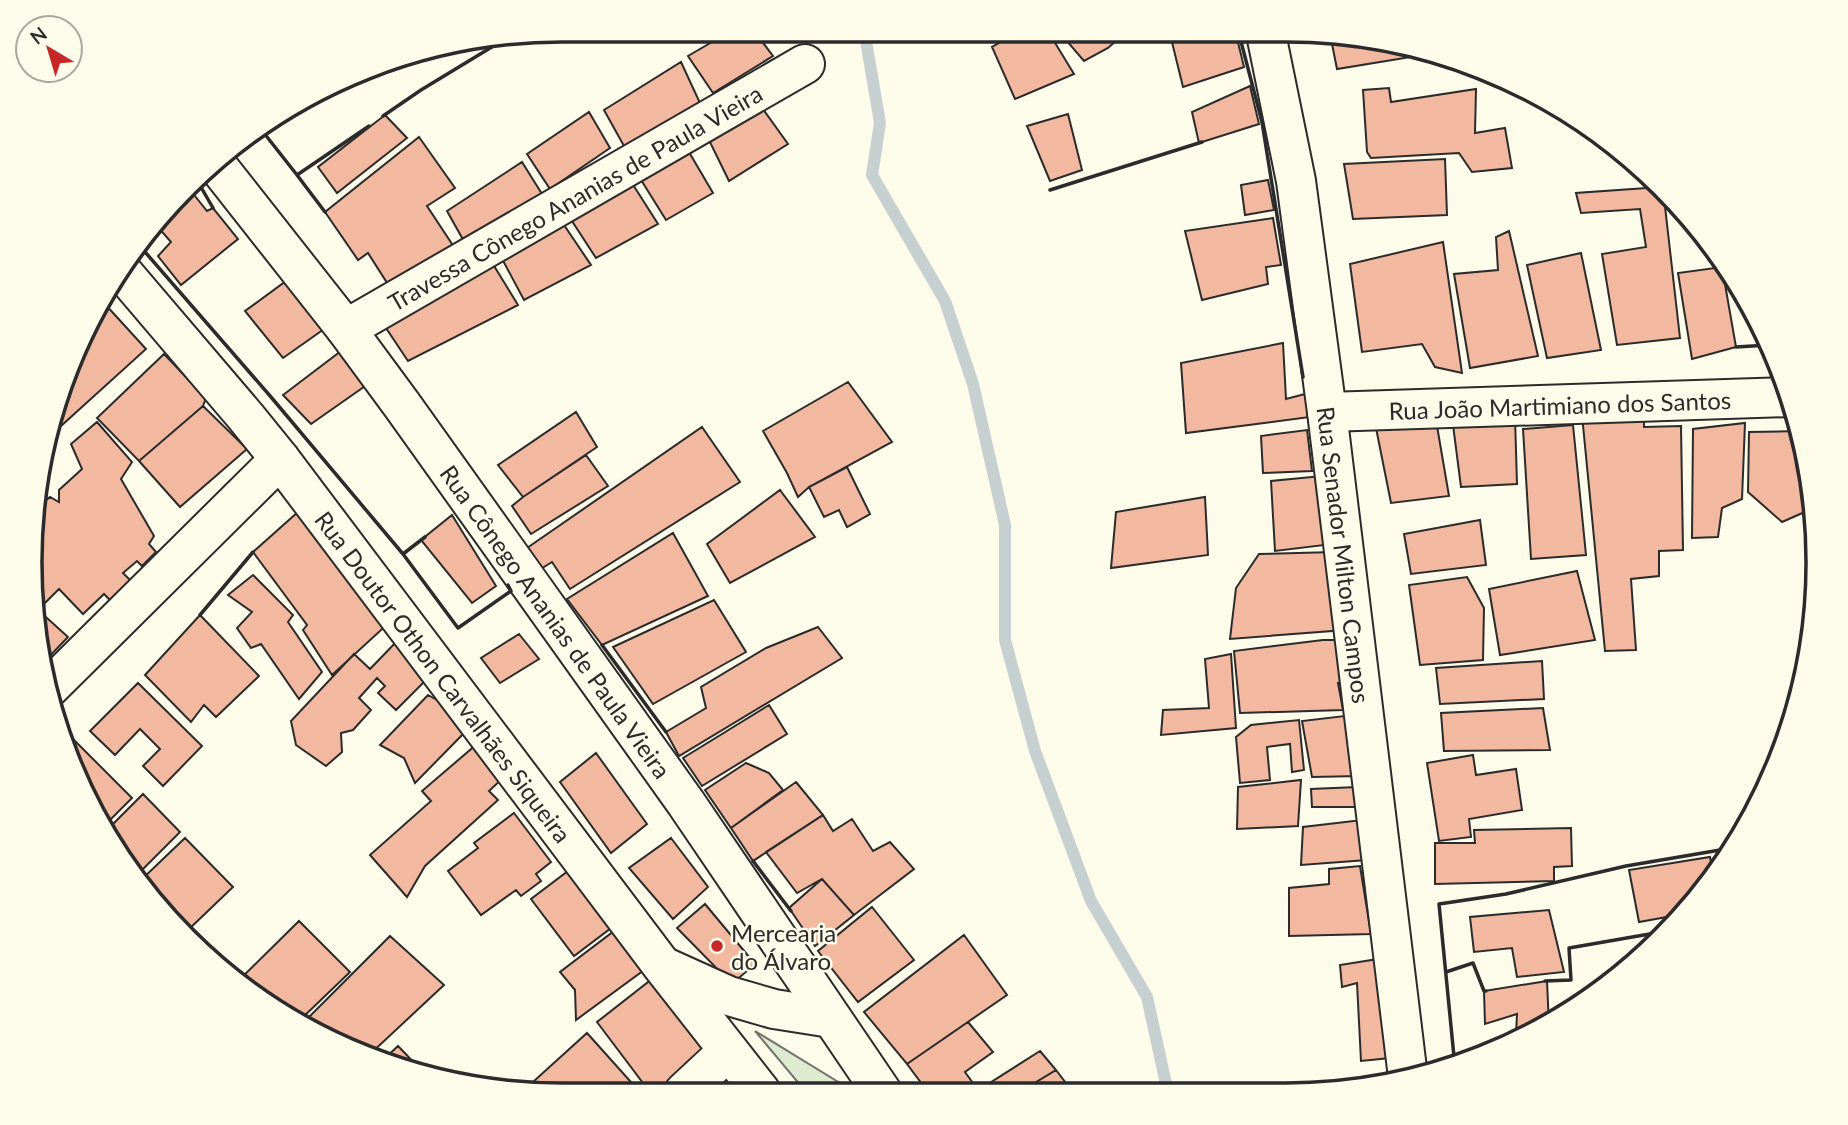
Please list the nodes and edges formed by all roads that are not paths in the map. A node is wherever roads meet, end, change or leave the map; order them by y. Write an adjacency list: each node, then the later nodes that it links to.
1 (1268, 42): 7 (street, Rua Senador Milton Campos)
2 (805, 64): 5 (street, Travessa Cônego Ananias de Paula Vieira)
3 (221, 170): 5 (street, Rua Cônego Ananias de Paula Vieira)
4 (127, 278): 8 (street, Rua Doutor Othon Carvalhães Siqueira)
5 (346, 329): 11 (street, Rua Cônego Ananias de Paula Vieira)
6 (1779, 397): 7 (street, Rua João Martimiano dos Santos)
7 (1326, 412): 13 (street, Rua Senador Milton Campos)
8 (280, 459): 9 (street); 10 (street, Rua Doutor Othon Carvalhães Siqueira)
9 (56, 681)
10 (663, 967): 11 (street); 12 (street, Rua Doutor Othon Carvalhães Siqueira)
11 (831, 1018): 16 (street, Rua Cônego Ananias de Paula Vieira)
12 (728, 1051): 14 (street); 15 (street, Rua Doutor Othon Carvalhães Siqueira)
13 (1407, 1068)
14 (693, 1083)
15 (754, 1083)
16 (876, 1083)

